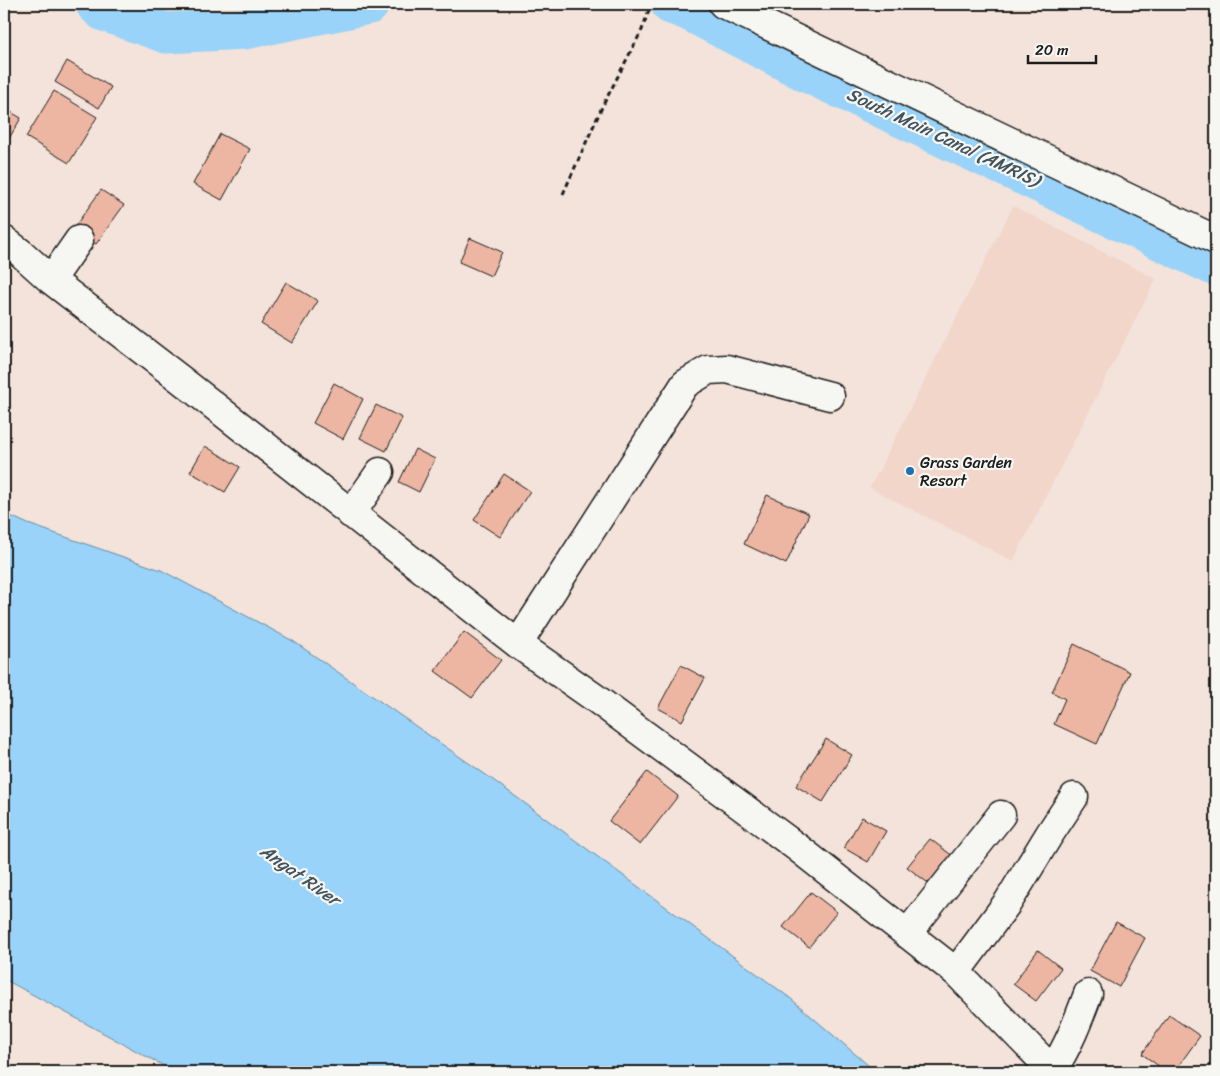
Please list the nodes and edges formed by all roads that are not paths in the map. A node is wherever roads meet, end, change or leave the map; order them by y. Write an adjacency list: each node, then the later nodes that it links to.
1 (723, 4): 4 (street)
2 (4, 240): 5 (street)
3 (79, 240): 5 (street)
4 (1216, 240)
5 (51, 280): 8 (street)
6 (830, 396): 9 (street)
7 (380, 472): 8 (street)
8 (351, 514): 9 (street)
9 (518, 644): 12 (street)
10 (1074, 797): 13 (street)
11 (1000, 815): 12 (street)
12 (907, 934): 13 (street)
13 (956, 972): 15 (street)
14 (1088, 994): 15 (street)
15 (1053, 1071)

